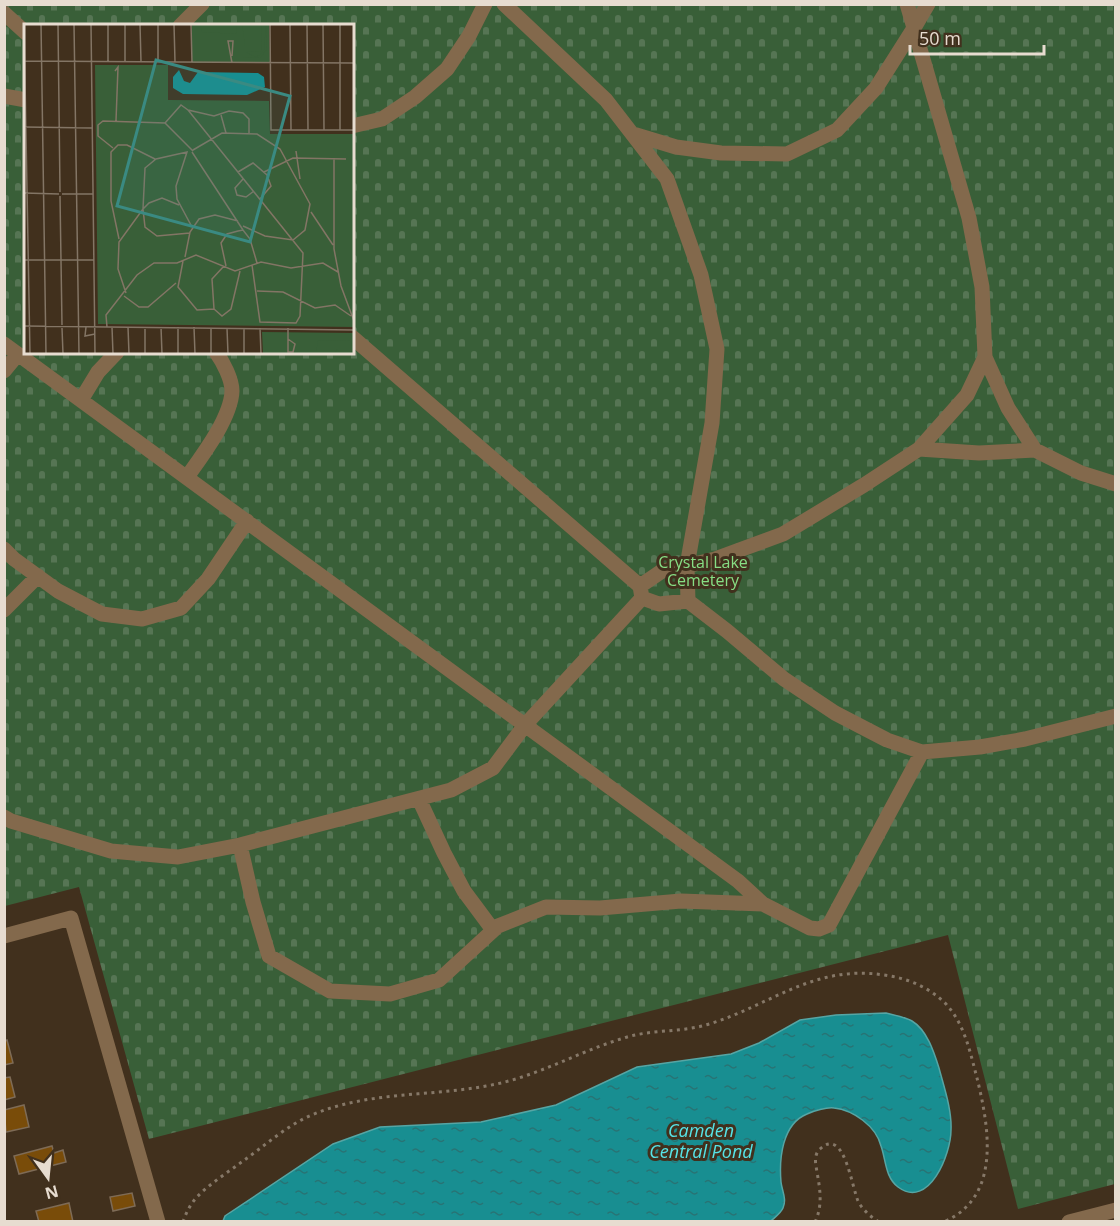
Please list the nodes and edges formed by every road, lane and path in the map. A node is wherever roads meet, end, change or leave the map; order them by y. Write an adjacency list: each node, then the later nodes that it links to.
1 (202, 4): 7 (street)
2 (485, 4): 12 (street)
3 (504, 4): 13 (street)
4 (908, 4): 8 (street)
5 (928, 4): 8 (street)
6 (4, 13): 9 (street)
7 (182, 24)
8 (914, 28): 13 (street); 19 (street)
9 (24, 31)
10 (4, 96): 11 (street)
11 (24, 100)
12 (354, 126)
13 (633, 134): 28 (street)
14 (354, 339): 30 (street)
15 (4, 344): 16 (street)
16 (18, 354): 20 (street); 21 (street)
17 (115, 354): 21 (street)
18 (217, 354): 24 (street)
19 (985, 357): 22 (street); 23 (street)
20 (4, 371)
21 (81, 400): 24 (street)
22 (918, 450): 23 (street); 28 (street)
23 (1035, 450): 25 (street)
24 (187, 477): 26 (street)
25 (1116, 484)
26 (247, 521): 29 (street); 34 (street)
27 (4, 549): 29 (street)
28 (687, 566): 30 (street); 31 (street)
29 (38, 576): 32 (street)
30 (641, 592): 31 (street); 34 (street)
31 (688, 601): 35 (street)
32 (4, 610)
33 (1116, 716): 35 (street)
34 (525, 725): 36 (street); 39 (street)
35 (922, 752): 39 (street)
36 (419, 799): 38 (street); 40 (street)
37 (4, 818): 38 (street)
38 (240, 845): 40 (street)
39 (763, 904): 40 (street)
40 (493, 930)
41 (4, 936): 43 (street)
42 (1107, 1215): 48 (street)
43 (158, 1221)
44 (183, 1221): 47 (path)
45 (815, 1221): 46 (path)
46 (879, 1221)
47 (943, 1221)
48 (1069, 1221)

